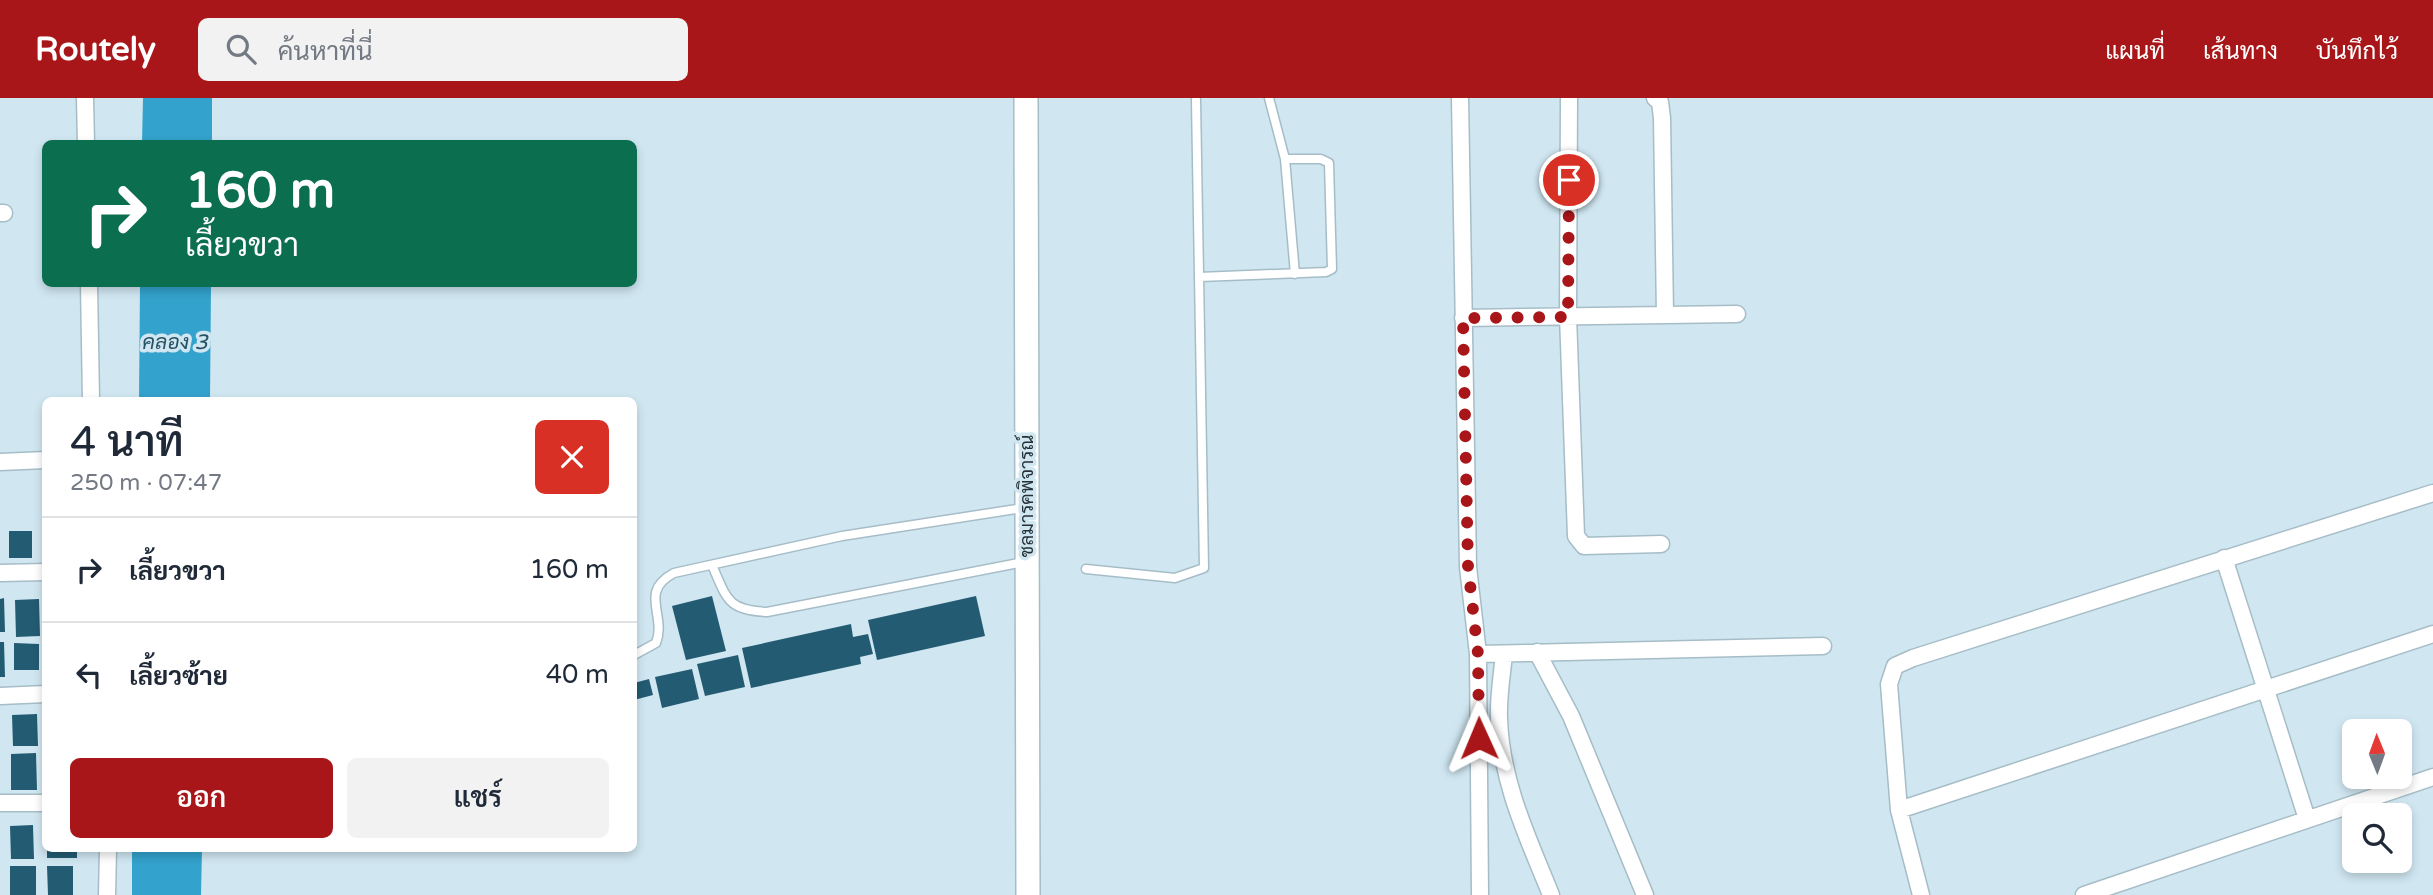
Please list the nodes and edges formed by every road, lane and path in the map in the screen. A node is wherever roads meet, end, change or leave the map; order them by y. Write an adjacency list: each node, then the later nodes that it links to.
1 (85, 98): 9 (street)
2 (1026, 98): 22 (street, ชลมารคพิจารณ์)
3 (1269, 98): 10 (lane)
4 (1460, 98): 17 (street)
5 (1569, 98): 6 (street); 16 (street)
6 (1576, 98)
7 (1655, 98): 15 (street)
8 (1197, 99): 12 (lane)
9 (86, 140)
10 (1285, 159): 11 (lane); 11 (lane)
11 (1295, 274): 12 (lane)
12 (1199, 277): 27 (lane)
13 (89, 287): 18 (street)
14 (1737, 314): 15 (street)
15 (1665, 315): 16 (street)
16 (1568, 317): 17 (street); 23 (street)
17 (1463, 318): 34 (street)
18 (91, 397)
19 (42, 460): 20 (street)
20 (0, 462)
21 (2433, 492): 24 (street)
22 (1026, 507): 25 (street, ชลมารคพิจารณ์); 26 (lane)
23 (1661, 544)
24 (2224, 558): 36 (street); 42 (street)
25 (1027, 561): 26 (lane); 46 (street, ชลมารคพิจารณ์)
26 (712, 565): 33 (lane)
27 (1086, 569)
28 (42, 572): 29 (street)
29 (0, 573)
30 (2433, 634): 36 (street)
31 (1824, 646): 32 (street)
32 (1537, 652): 35 (street); 49 (street)
33 (637, 653)
34 (1478, 654): 35 (street); 47 (street)
35 (1503, 654): 48 (street)
36 (2266, 690): 42 (street); 43 (street)
37 (42, 694): 38 (street)
38 (0, 696)
39 (2433, 777): 43 (street)
40 (0, 803): 41 (street)
41 (42, 803)
42 (1899, 810): 50 (street)
43 (2307, 819): 51 (street)
44 (108, 852): 45 (street)
45 (107, 895)
46 (1028, 895)
47 (1480, 895)
48 (1551, 895)
49 (1645, 895)
50 (1922, 895)
51 (2084, 895)

